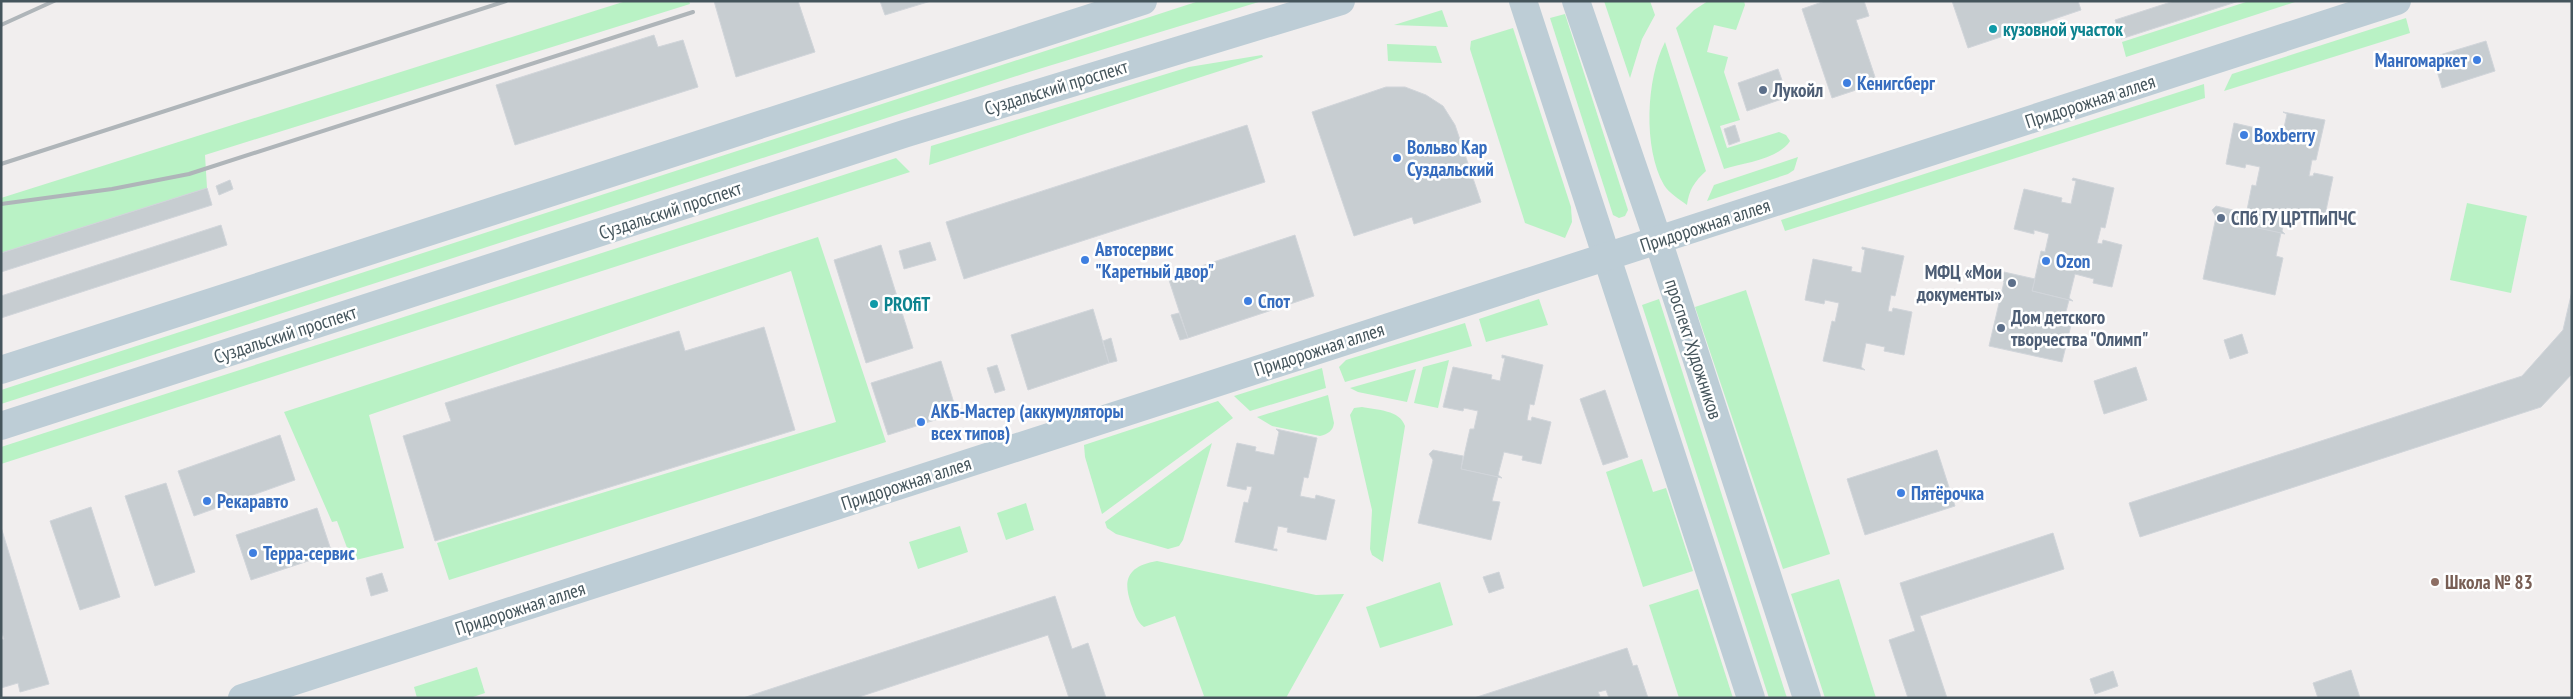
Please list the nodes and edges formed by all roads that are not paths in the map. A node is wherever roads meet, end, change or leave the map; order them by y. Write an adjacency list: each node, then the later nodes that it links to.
1 (1143, 1): 8 (street)
2 (1341, 1): 9 (street, Суздальский проспект)
3 (1523, 1): 7 (street)
4 (1576, 1): 6 (street, проспект Художников)
5 (2397, 1): 6 (street, Придорожная аллея)
6 (1658, 240): 7 (street, Придорожная аллея); 12 (street, проспект Художников)
7 (1607, 257): 10 (street, Придорожная аллея); 11 (street)
8 (1, 370)
9 (1, 426)
10 (242, 698)
11 (1751, 698)
12 (1807, 698)

